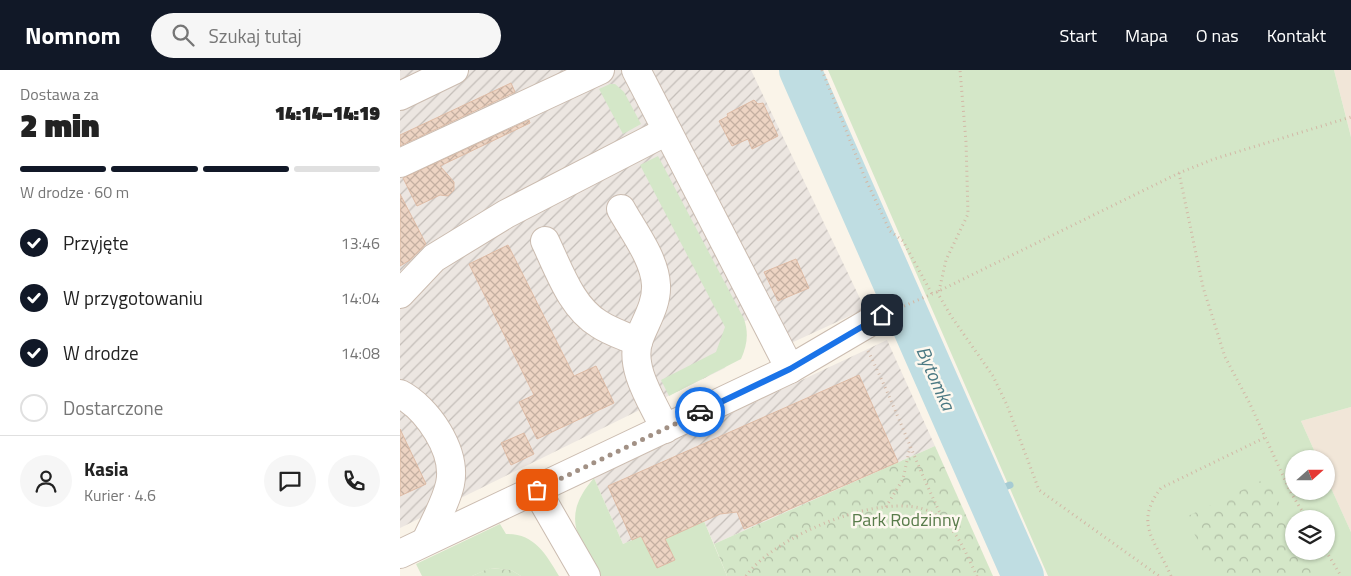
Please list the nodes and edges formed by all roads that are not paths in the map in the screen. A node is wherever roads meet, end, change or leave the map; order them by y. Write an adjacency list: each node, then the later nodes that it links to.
1 (454, 70): 4 (street)
2 (600, 70): 6 (street)
3 (636, 70): 5 (street)
4 (400, 96)
5 (667, 131): 9 (street); 12 (street)
6 (400, 163)
7 (621, 209): 11 (street)
8 (545, 241): 11 (street)
9 (400, 294)
10 (882, 315): 12 (street)
11 (638, 342): 14 (street)
12 (790, 369): 14 (street)
13 (400, 394): 16 (street)
14 (665, 429): 15 (street)
15 (537, 490): 16 (street); 18 (street)
16 (426, 541): 17 (street)
17 (400, 554)
18 (586, 576)

